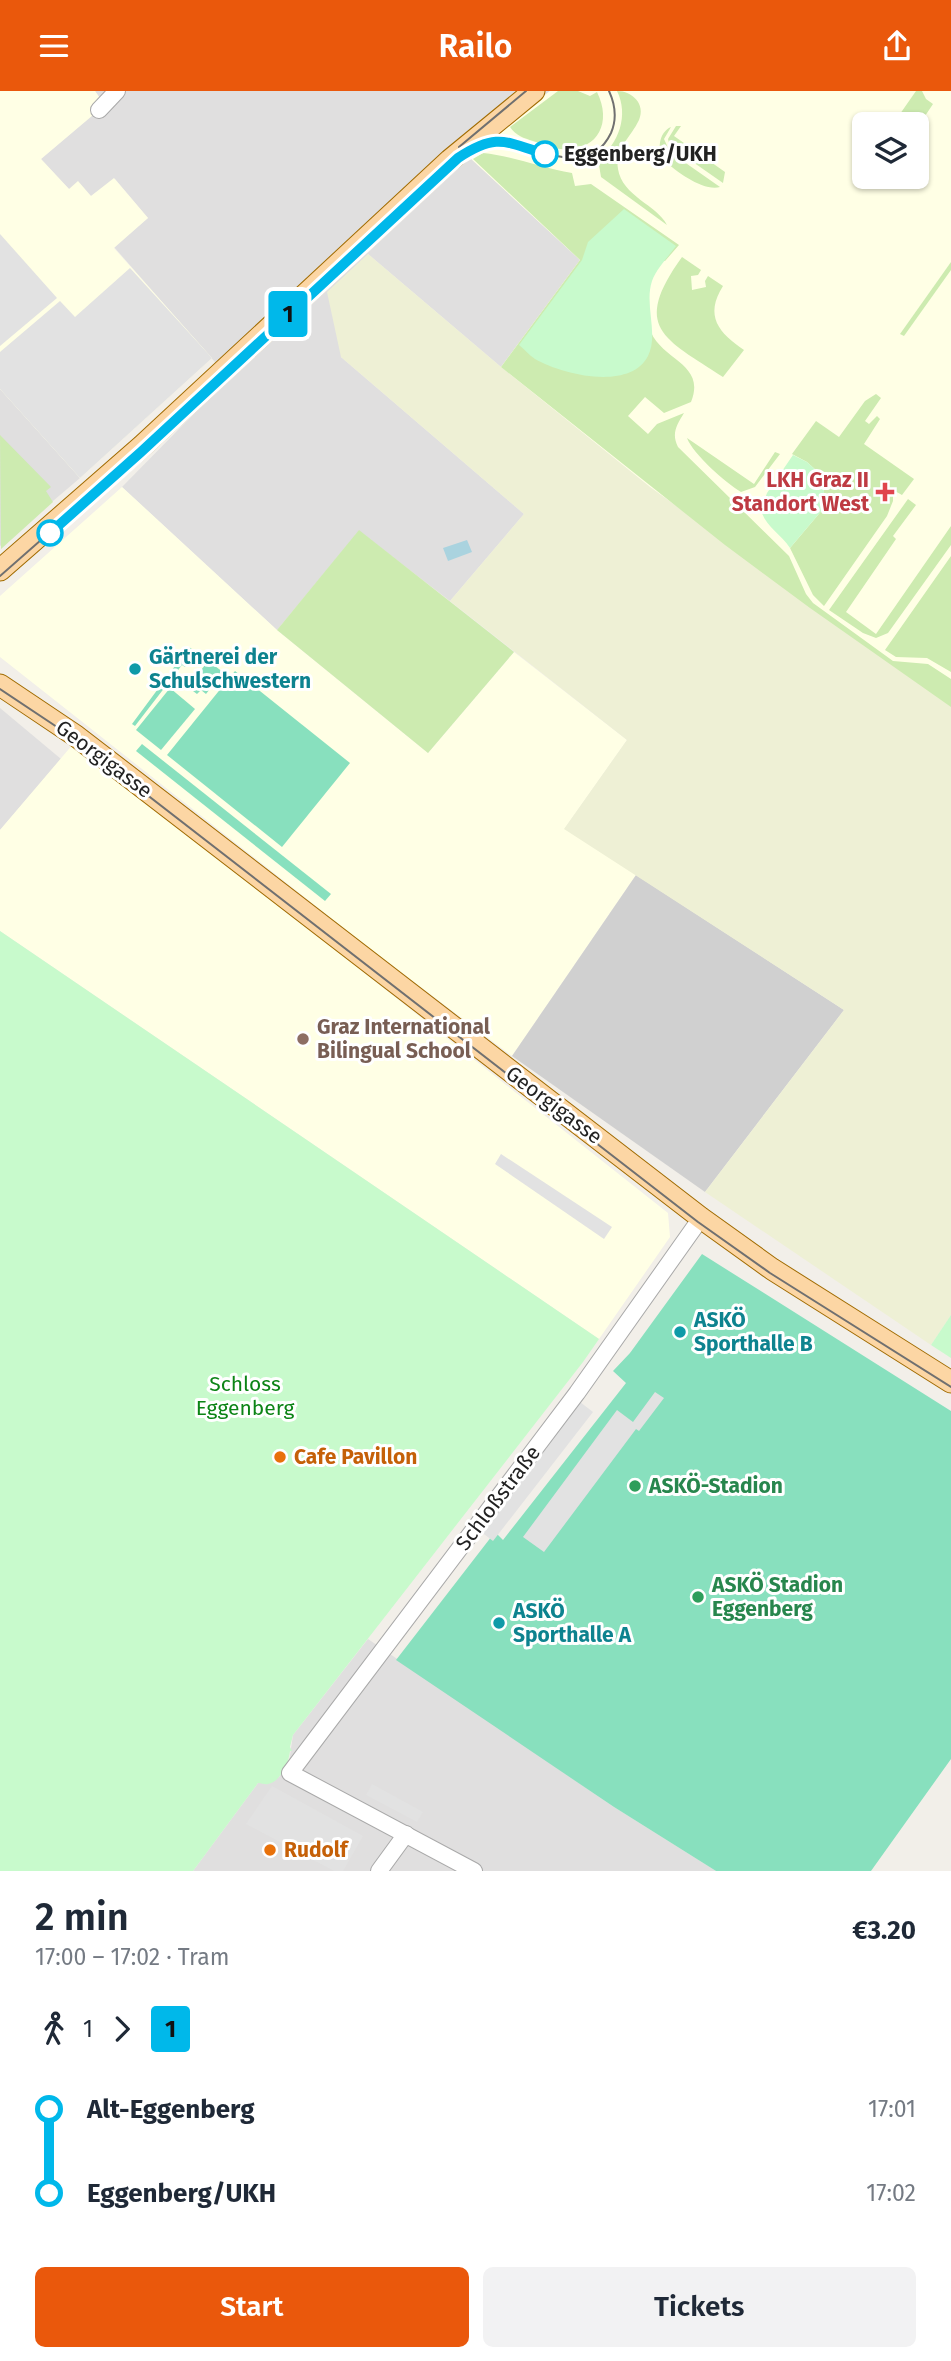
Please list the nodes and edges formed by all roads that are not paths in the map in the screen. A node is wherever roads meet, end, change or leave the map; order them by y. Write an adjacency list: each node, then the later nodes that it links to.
1 (95, 91): 2 (street)
2 (117, 91)
3 (534, 91): 4 (main road)
4 (0, 570)
5 (0, 685): 6 (main road, Georgigasse)
6 (701, 1219): 7 (main road, Georgigasse); 8 (street, Schloßstraße)
7 (951, 1382)
8 (406, 1834): 9 (street); 10 (street)
9 (379, 1871)
10 (474, 1871)

